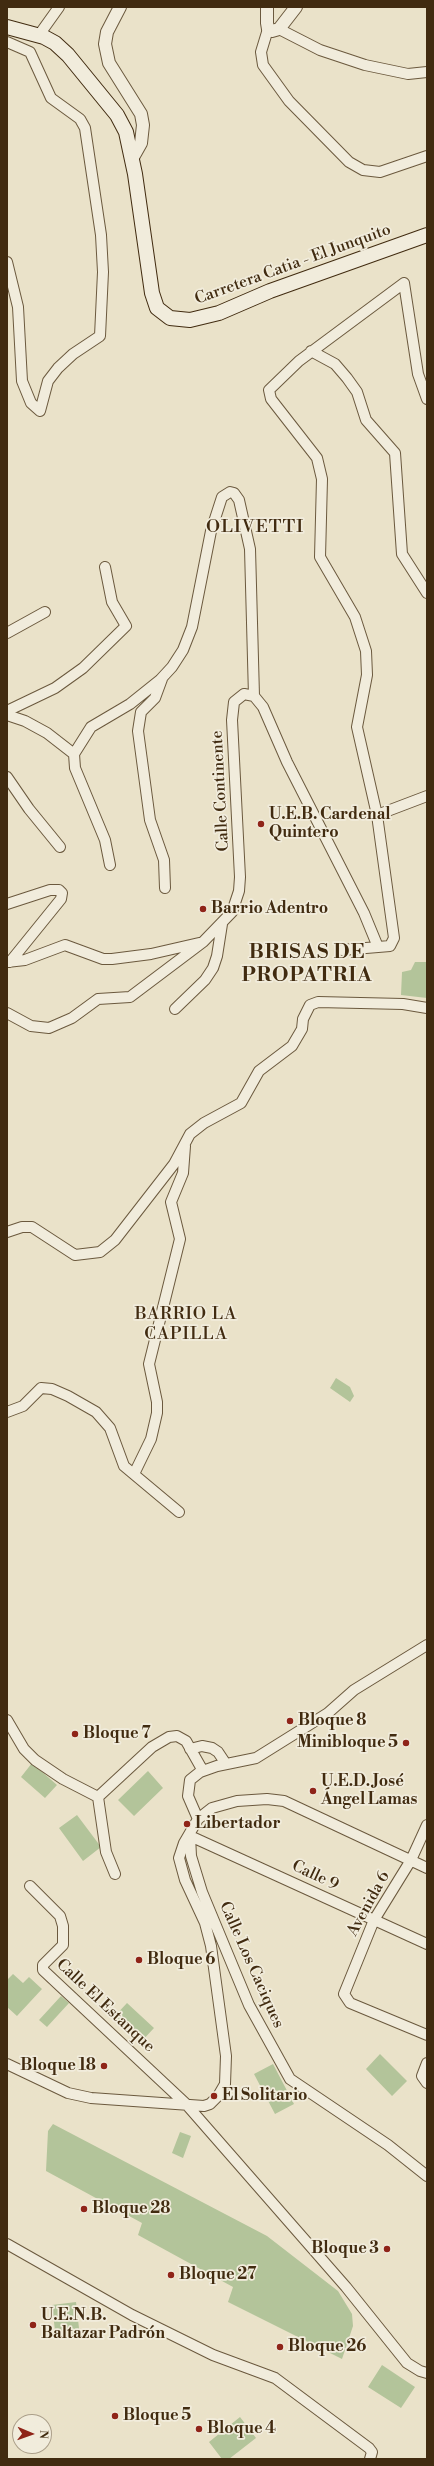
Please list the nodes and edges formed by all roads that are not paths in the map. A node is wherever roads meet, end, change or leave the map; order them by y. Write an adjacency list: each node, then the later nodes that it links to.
1 (59, 7): 7 (street)
2 (120, 7): 11 (street)
3 (267, 7): 6 (street)
4 (296, 7): 6 (street)
5 (7, 27): 7 (main road, Carretera Catia - El Junquito)
6 (274, 29): 9 (street); 10 (street)
7 (39, 35): 11 (main road, Carretera Catia - El Junquito)
8 (8, 43): 13 (street)
9 (427, 72)
10 (427, 156)
11 (132, 159): 12 (main road, Carretera Catia - El Junquito)
12 (427, 235)
13 (7, 262)
14 (311, 351): 15 (street); 17 (street); 27 (street)
15 (427, 399)
16 (105, 567): 22 (street)
17 (427, 593)
18 (45, 612): 19 (street)
19 (7, 633)
20 (163, 677): 21 (street); 24 (street); 30 (street)
21 (254, 696): 32 (street, Calle Continente); 34 (street)
22 (7, 711)
23 (7, 715): 24 (street)
24 (74, 754): 29 (street)
25 (7, 777): 28 (street)
26 (427, 797): 27 (street)
27 (377, 815): 34 (street)
28 (60, 847)
29 (110, 865)
30 (165, 888)
31 (7, 904): 36 (street)
32 (222, 924): 33 (street, Calle Continente); 38 (street)
33 (203, 942): 36 (street); 39 (street, Calle Continente)
34 (378, 947): 35 (street)
35 (342, 950)
36 (9, 962)
37 (427, 1008): 40 (street)
38 (175, 1009)
39 (7, 1013)
40 (185, 1142): 41 (street); 43 (street)
41 (7, 1232)
42 (7, 1412): 43 (street)
43 (134, 1474): 44 (street)
44 (179, 1512)
45 (427, 1645): 48 (street)
46 (7, 1720): 50 (street)
47 (190, 1749): 48 (street); 49 (street); 50 (street)
48 (226, 1764): 49 (street)
49 (203, 1771): 51 (street)
50 (98, 1797): 56 (street)
51 (198, 1819): 53 (street); 54 (street)
52 (427, 1825): 54 (street, Avenida 6)
53 (190, 1836): 58 (street, Calle 9); 64 (street); 65 (street, Calle Los Caciques)
54 (411, 1860): 55 (street); 58 (street, Avenida 6)
55 (427, 1868)
56 (115, 1874)
57 (30, 1886): 64 (street, Calle El Estanque)
58 (374, 1920): 59 (street, Calle 9); 60 (street, Avenida 6)
59 (427, 1944)
60 (427, 2035)
61 (427, 2063): 63 (street)
62 (7, 2064): 64 (street)
63 (427, 2083)
64 (186, 2104): 67 (street)
65 (427, 2176)
66 (7, 2244): 68 (street)
67 (427, 2373)
68 (370, 2459)

